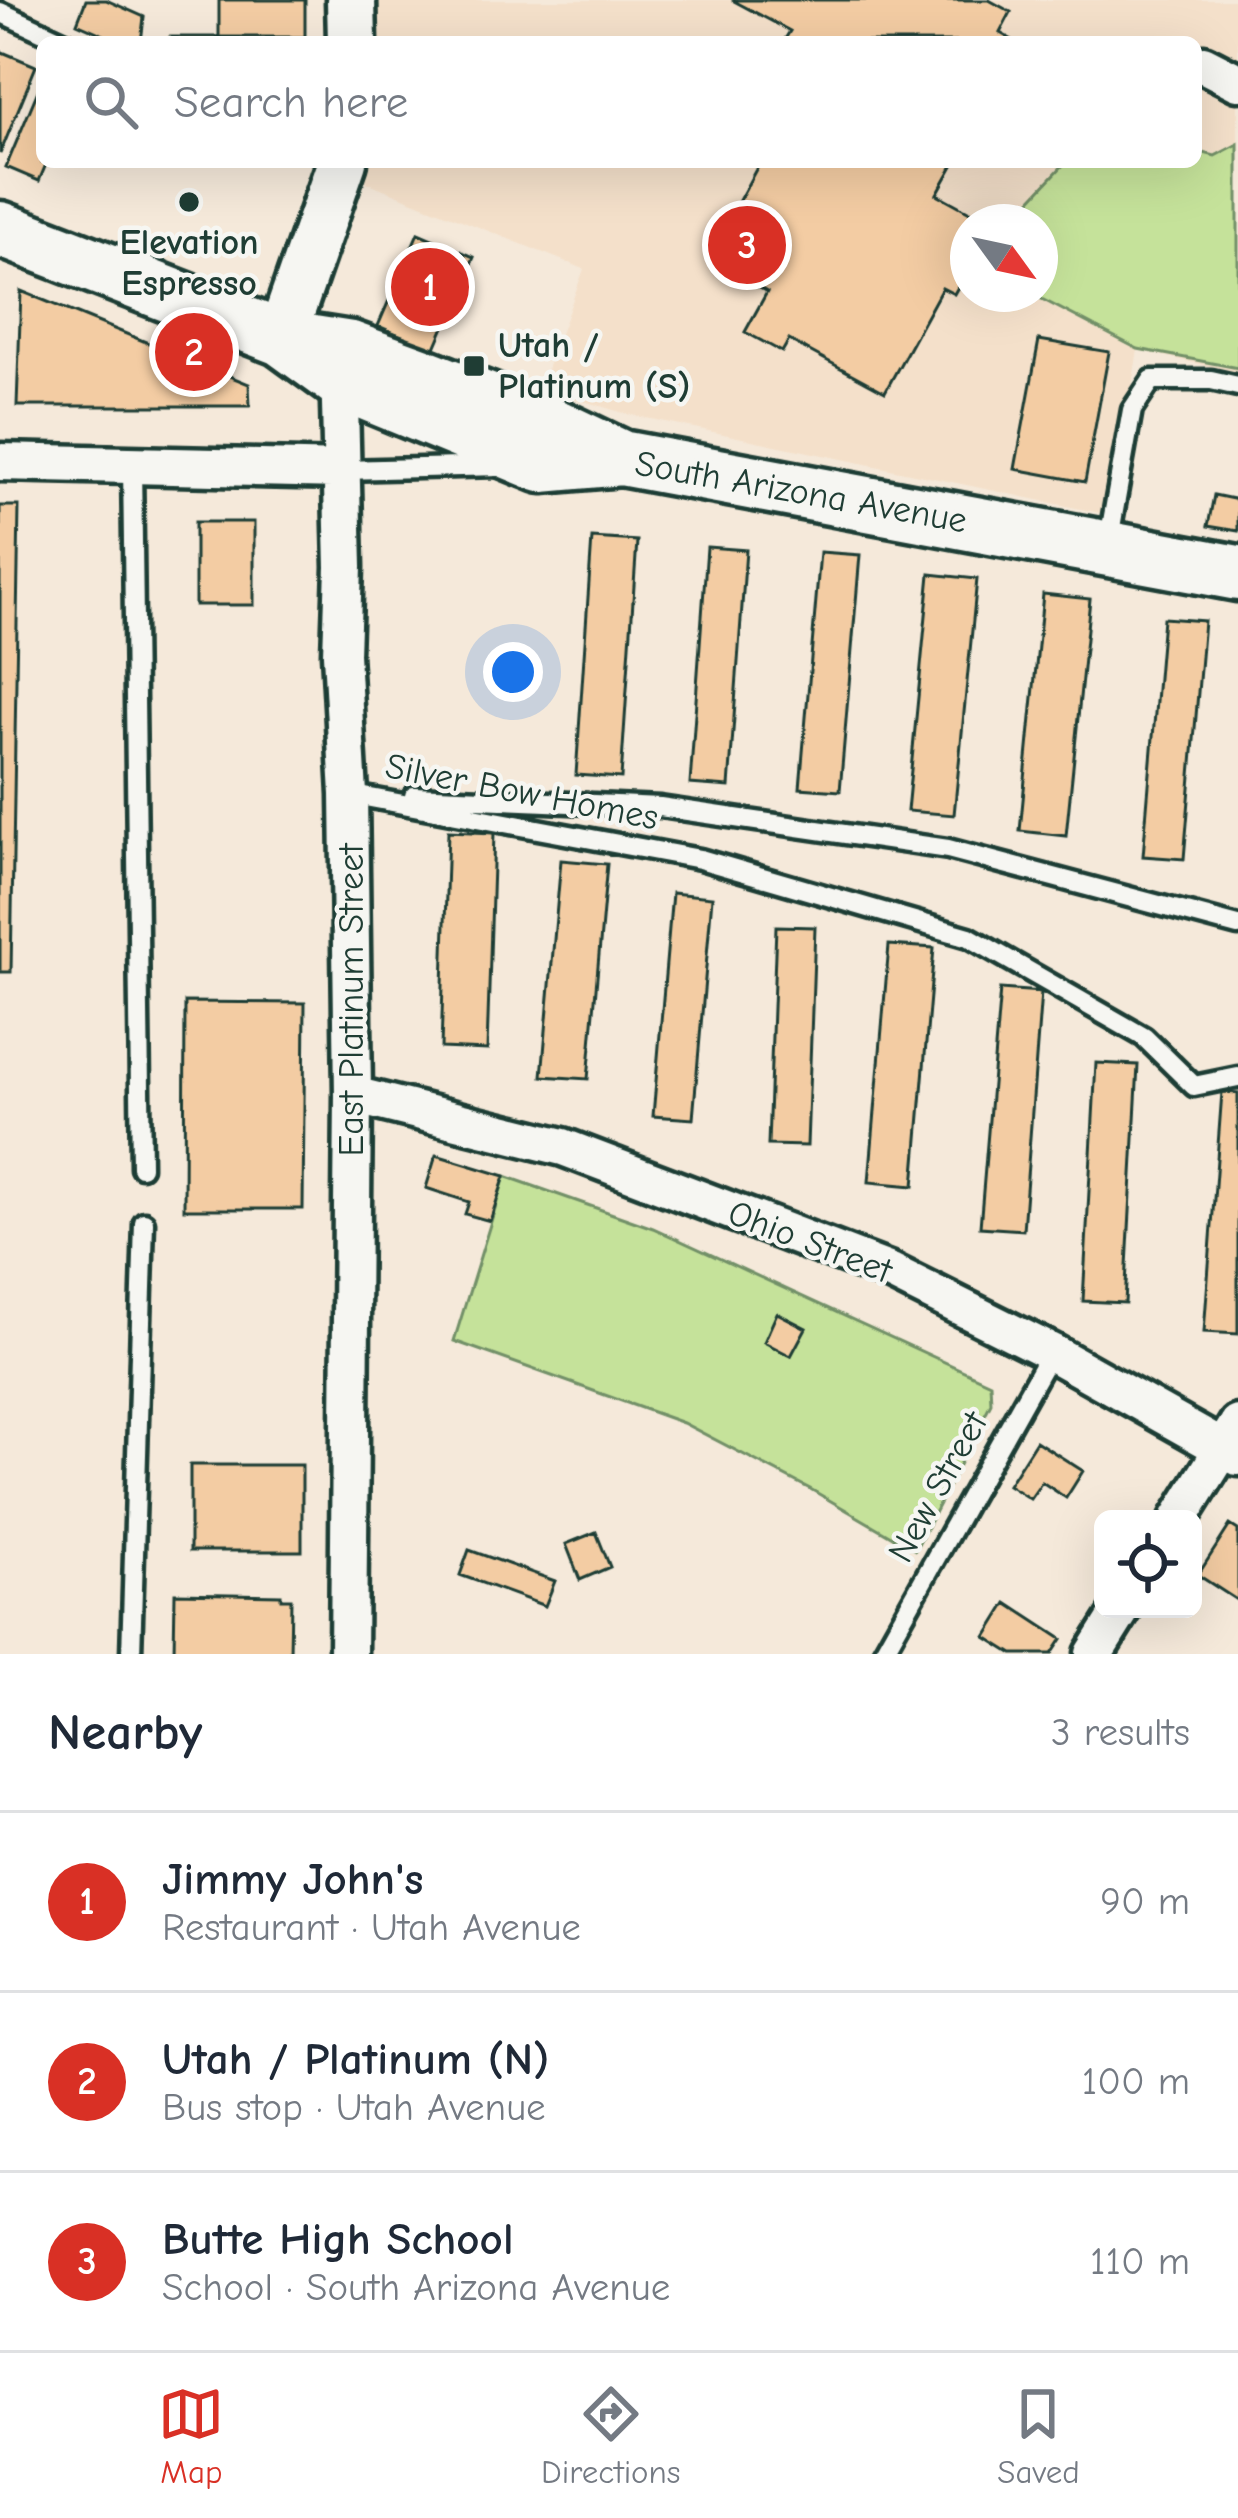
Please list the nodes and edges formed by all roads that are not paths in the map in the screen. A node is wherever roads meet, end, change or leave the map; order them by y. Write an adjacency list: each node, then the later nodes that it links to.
1 (351, 0): 4 (street)
2 (0, 11): 3 (lane)
3 (52, 36)
4 (352, 36)
5 (1203, 64): 6 (street)
6 (1238, 82)
7 (333, 168): 9 (street)
8 (0, 229): 9 (main road)
9 (281, 338): 10 (main road)
10 (340, 365): 12 (main road); 15 (main road); 16 (street, East Platinum Street)
11 (1238, 386): 17 (lane)
12 (621, 458): 15 (main road, South Arizona Avenue); 17 (main road, South Arizona Avenue)
13 (0, 462): 14 (street, South Arizona Avenue)
14 (132, 464): 16 (street, South Arizona Avenue); 23 (lane)
15 (542, 465): 16 (lane, South Arizona Avenue)
16 (343, 470): 19 (street, East Platinum Street)
17 (1107, 549): 18 (main road, South Arizona Avenue)
18 (1238, 573)
19 (349, 794): 20 (lane, Silver Bow Homes); 21 (lane, Silver Bow Homes); 22 (street, East Platinum Street)
20 (1238, 926)
21 (1238, 1077)
22 (353, 1095): 25 (street, Ohio Street); 30 (street, East Platinum Street)
23 (142, 1168)
24 (144, 1222): 29 (lane)
25 (1051, 1352): 26 (street, Ohio Street); 31 (lane, New Street)
26 (1233, 1443): 27 (street)
27 (1185, 1510)
28 (1116, 1618): 32 (street)
29 (131, 1654)
30 (348, 1654)
31 (882, 1654)
32 (1094, 1654)

